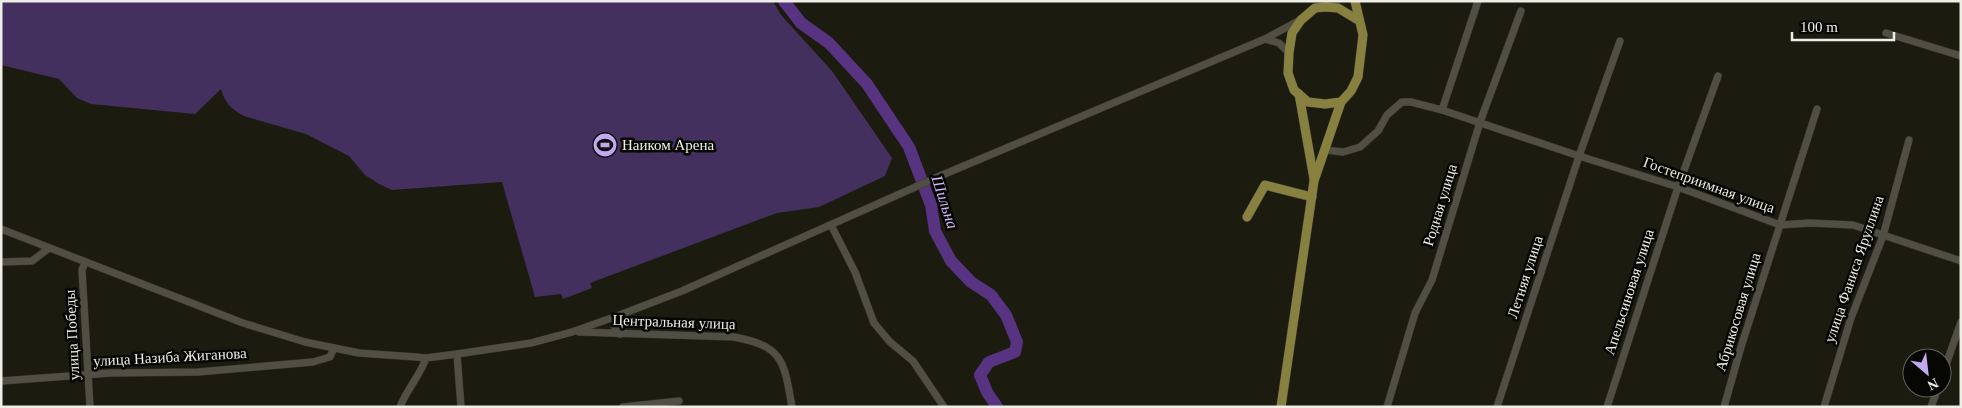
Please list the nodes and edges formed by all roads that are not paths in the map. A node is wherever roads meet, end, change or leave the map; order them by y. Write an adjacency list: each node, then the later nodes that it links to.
1 (1355, 1): 6 (main road)
2 (1478, 1): 16 (street)
3 (1318, 4): 5 (main road); 6 (main road)
4 (1522, 10): 17 (street, Родная улица)
5 (1300, 20): 8 (street); 10 (main road)
6 (1358, 20): 14 (main road)
7 (1886, 33): 11 (street)
8 (1265, 39): 10 (street); 25 (street)
9 (1620, 41): 20 (street, Летняя улица)
10 (1289, 53): 13 (main road)
11 (1961, 56)
12 (1718, 76): 22 (street, Апельсиновая улица)
13 (1299, 94): 14 (main road); 21 (main road)
14 (1341, 102): 19 (main road)
15 (1817, 109): 26 (street, Абрикосовая улица)
16 (1442, 110): 17 (street, Гостеприимная улица); 19 (street, Гостеприимная улица)
17 (1480, 122): 20 (street, Гостеприимная улица); 51 (street, Родная улица)
18 (1909, 140): 28 (street, улица Фаниса Яруллина)
19 (1325, 150): 21 (main road)
20 (1579, 156): 22 (street, Гостеприимная улица); 52 (street, Летняя улица)
21 (1314, 182): 23 (main road)
22 (1678, 186): 26 (street, Гостеприимная улица); 53 (street, Апельсиновая улица)
23 (1312, 197): 24 (main road); 50 (main road)
24 (1247, 217)
25 (831, 225): 33 (street); 49 (street)
26 (1780, 225): 28 (street, Гостеприимная улица); 54 (street, Абрикосовая улица)
27 (1, 229): 29 (street)
28 (1883, 236): 30 (street, Гостеприимная улица); 55 (street, улица Фаниса Яруллина)
29 (48, 248): 31 (street); 32 (street)
30 (1961, 261)
31 (1, 262)
32 (85, 262): 37 (street); 41 (street, улица Победы)
33 (617, 316): 35 (street); 36 (street)
34 (1961, 322): 38 (street)
35 (572, 332): 36 (street, Центральная улица); 39 (street)
36 (620, 334): 48 (street, Центральная улица)
37 (334, 348): 40 (street); 41 (street, улица Назиба Жиганова)
38 (1952, 348)
39 (457, 354): 40 (street); 46 (street)
40 (426, 358): 45 (street)
41 (88, 375): 42 (street, улица Назиба Жиганова); 44 (street, улица Победы)
42 (1, 381)
43 (679, 401): 47 (street)
44 (90, 407)
45 (400, 407)
46 (461, 407)
47 (623, 407)
48 (792, 407)
49 (944, 407)
50 (1281, 407)
51 (1388, 407)
52 (1497, 407)
53 (1607, 407)
54 (1724, 407)
55 (1824, 407)

